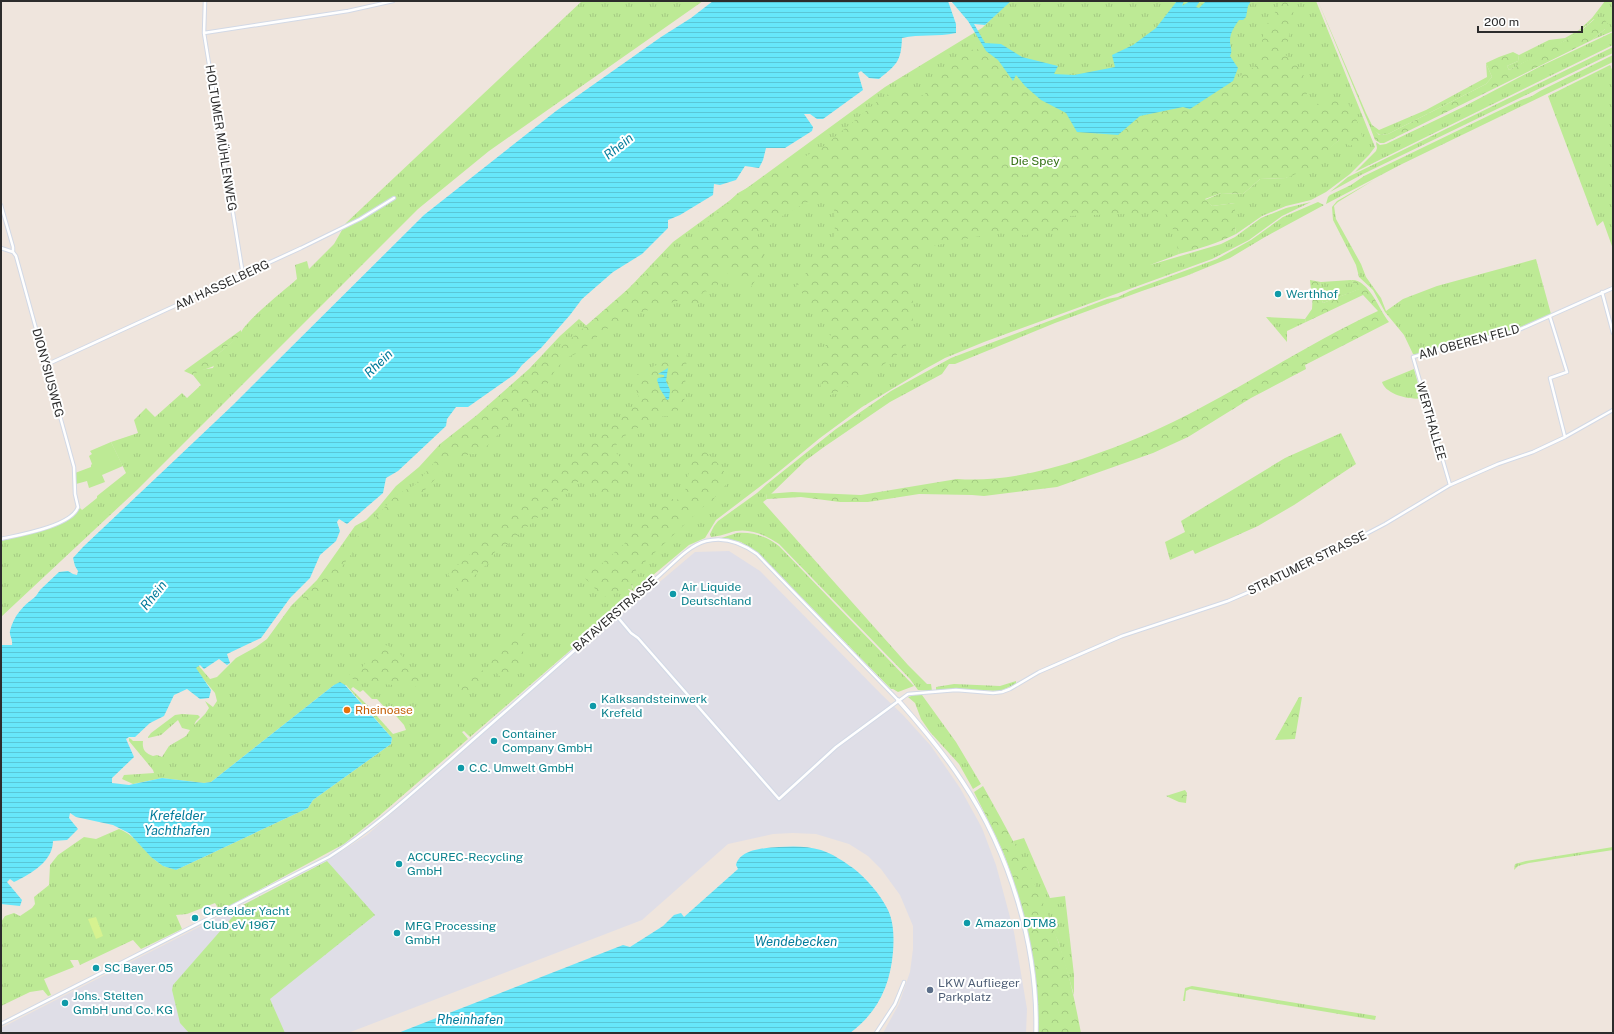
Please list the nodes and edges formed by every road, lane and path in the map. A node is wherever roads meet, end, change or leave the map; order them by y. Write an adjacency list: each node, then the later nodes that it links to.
1 (205, 1): 3 (street, HOLTUMER MÜHLENWEG)
2 (393, 1): 3 (street)
3 (204, 33): 8 (street, HOLTUMER MÜHLENWEG)
4 (394, 198): 8 (street, AM HASSELBERG)
5 (1, 205): 7 (street, DIONYSIUSWEG)
6 (1, 248): 7 (street)
7 (13, 252): 14 (street, DIONYSIUSWEG)
8 (243, 275): 14 (street, AM HASSELBERG)
9 (1613, 288): 10 (street, AM OBEREN FELD)
10 (1602, 292): 11 (street, AM OBEREN FELD); 12 (street)
11 (1550, 317): 13 (street, AM OBEREN FELD); 16 (street)
12 (1613, 333)
13 (1413, 357): 17 (street, WERTHALLEE)
14 (46, 365): 18 (street, DIONYSIUSWEG)
15 (1613, 410): 16 (street, STRATUMER STRASSE)
16 (1565, 437): 17 (street, STRATUMER STRASSE)
17 (1450, 484): 20 (street, STRATUMER STRASSE)
18 (1, 539)
19 (615, 614): 20 (street, BATAVERSTRASSE); 20 (street, STRATUMER STRASSE); 22 (street, BATAVERSTRASSE)
20 (898, 700): 24 (street, BATAVERSTRASSE)
21 (904, 982): 23 (street)
22 (1, 1024)
23 (876, 1033)
24 (1036, 1033)

